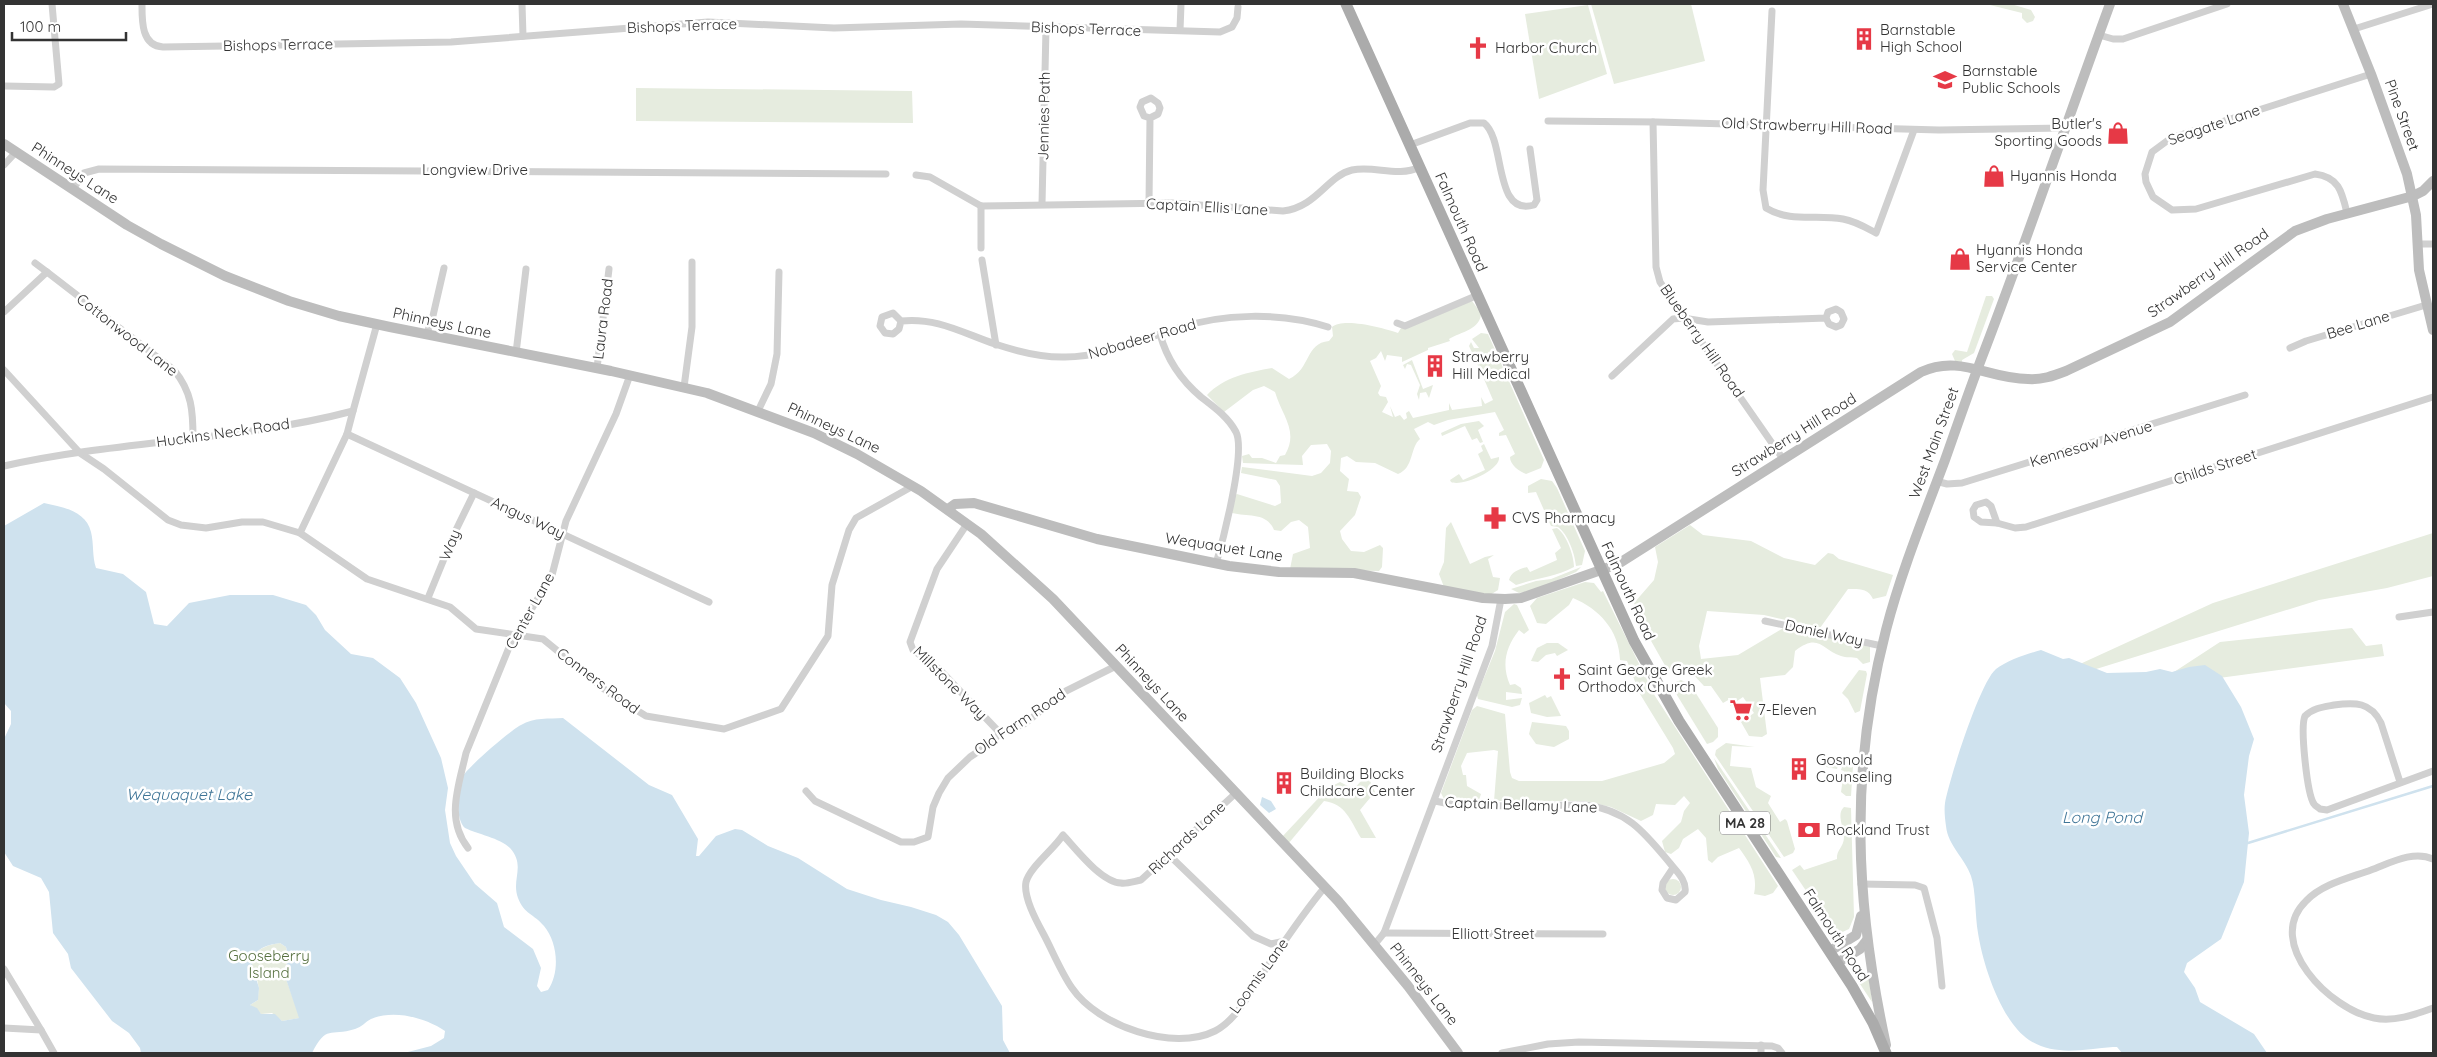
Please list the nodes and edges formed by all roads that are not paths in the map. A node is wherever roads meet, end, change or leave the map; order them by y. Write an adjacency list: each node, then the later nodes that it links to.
1 (52, 4): 18 (street)
2 (142, 4): 16 (street, Bishops Terrace)
3 (522, 4): 16 (street)
4 (1181, 4): 14 (street)
5 (1346, 4): 26 (main road, Falmouth Road / MA 28)
6 (2110, 4): 15 (main road, West Main Street)
7 (2227, 4): 15 (street)
8 (2343, 4): 13 (main road, Pine Street)
9 (2433, 4): 13 (street)
10 (1238, 7): 14 (street, Bishops Terrace)
11 (1772, 11): 22 (street)
12 (1046, 28): 14 (street, Bishops Terrace); 16 (street, Bishops Terrace); 37 (street, Jennies Path)
13 (2354, 29): 17 (main road, Pine Street)
14 (1180, 30)
15 (2098, 35): 23 (main road, West Main Street)
16 (523, 36)
17 (2371, 74): 35 (main road, Pine Street); 39 (street, Seagate Lane)
18 (4, 86)
19 (1150, 118): 36 (street)
20 (1548, 121): 21 (street, Old Strawberry Hill Road)
21 (1653, 122): 22 (street, Old Strawberry Hill Road); 54 (street, Blueberry Hill Road)
22 (1766, 124): 24 (street, Old Strawberry Hill Road); 24 (street)
23 (2066, 128): 24 (street, Old Strawberry Hill Road); 67 (main road, West Main Street)
24 (1914, 130)
25 (4, 144): 28 (main road, Phinneys Lane)
26 (1410, 146): 27 (street); 30 (main road, Falmouth Road / MA 28)
27 (1530, 149)
28 (16, 152): 29 (street); 34 (main road, Phinneys Lane)
29 (4, 165)
30 (1420, 167): 36 (street, Captain Ellis Lane); 51 (main road, Falmouth Road / MA 28)
31 (886, 174): 34 (street, Longview Drive)
32 (916, 174): 38 (street)
33 (2433, 181): 35 (main road, Strawberry Hill Road)
34 (73, 189): 58 (main road, Phinneys Lane)
35 (2413, 196): 39 (main road, Strawberry Hill Road); 40 (main road, Pine Street)
36 (1149, 203): 37 (street, Captain Ellis Lane)
37 (1042, 204): 38 (street, Captain Ellis Lane)
38 (981, 206): 42 (street)
39 (2347, 213): 67 (main road, Strawberry Hill Road)
40 (2418, 244): 41 (street); 52 (main road, Pine Street)
41 (2433, 244)
42 (981, 248)
43 (982, 260): 63 (street)
44 (692, 262): 71 (street)
45 (35, 263): 49 (street, Cottonwood Lane)
46 (444, 268): 61 (street)
47 (526, 269): 65 (street)
48 (609, 269): 66 (street, Laura Road)
49 (47, 272): 53 (street); 77 (street, Cottonwood Lane)
50 (779, 272): 75 (street)
51 (1478, 295): 57 (street); 90 (main road, Falmouth Road / MA 28)
52 (2429, 306): 60 (main road, Pine Street); 64 (street, Bee Lane)
53 (4, 312)
54 (1683, 318): 55 (street); 70 (street); 79 (street, Blueberry Hill Road)
55 (1826, 318)
56 (901, 321): 63 (street, Nobadeer Road)
57 (1396, 323)
58 (377, 324): 61 (main road, Phinneys Lane); 74 (street)
59 (1328, 327): 62 (street, Nobadeer Road)
60 (2433, 330)
61 (426, 334): 65 (main road, Phinneys Lane)
62 (1160, 334): 63 (street, Nobadeer Road); 89 (street)
63 (996, 344)
64 (2290, 348)
65 (516, 353): 66 (main road, Phinneys Lane)
66 (596, 368): 69 (main road, Phinneys Lane)
67 (1977, 369): 79 (main road, Strawberry Hill Road); 81 (main road, West Main Street)
68 (4, 370): 78 (street, Conners Road)
69 (630, 376): 71 (main road, Phinneys Lane); 88 (street, Center Lane)
70 (1612, 376)
71 (684, 387): 75 (main road, Phinneys Lane)
72 (2245, 395): 81 (street, Kennesaw Avenue)
73 (2433, 397): 85 (street, Childs Street)
74 (353, 411): 76 (street); 77 (street, Huckins Neck Road)
75 (758, 411): 82 (main road, Phinneys Lane)
76 (347, 434): 83 (street, Angus Way); 87 (street)
77 (193, 438): 78 (street, Huckins Neck Road)
78 (80, 453): 80 (street, Huckins Neck Road); 87 (street, Conners Road)
79 (1783, 459): 90 (main road, Strawberry Hill Road)
80 (4, 466)
81 (1936, 481): 98 (main road, West Main Street)
82 (914, 486): 84 (main road, Phinneys Lane); 97 (street, Conners Road)
83 (474, 493): 88 (street, Angus Way); 91 (street, Way)
84 (948, 509): 86 (main road, Phinneys Lane); 89 (main road, Wequaquet Lane)
85 (1997, 523)
86 (967, 524): 99 (main road, Phinneys Lane); 100 (street, Millstone Way)
87 (300, 533): 91 (street, Conners Road)
88 (562, 534): 93 (street, Angus Way); 97 (street, Center Lane)
89 (1216, 564): 92 (main road, Wequaquet Lane)
90 (1601, 570): 92 (main road, Strawberry Hill Road); 119 (main road, Falmouth Road / MA 28)
91 (428, 598): 97 (street, Conners Road)
92 (1501, 600): 105 (street, Strawberry Hill Road)
93 (709, 602)
94 (2433, 612): 95 (street)
95 (2399, 617)
96 (1765, 621): 98 (street, Daniel Way)
97 (516, 634): 106 (street, Center Lane)
98 (1882, 646): 111 (main road, West Main Street)
99 (1116, 666): 100 (street, Old Farm Road); 104 (main road, Phinneys Lane)
100 (1000, 733): 103 (street, Old Farm Road)
101 (2433, 771): 102 (street)
102 (2400, 782): 102 (street)
103 (806, 791)
104 (1236, 793): 107 (street, Richards Lane); 112 (main road, Phinneys Lane)
105 (1434, 801): 109 (street, Captain Bellamy Lane); 114 (street, Strawberry Hill Road)
106 (468, 848)
107 (1169, 855): 110 (street, Richards Lane); 117 (street)
108 (2433, 859): 123 (street)
109 (1673, 868)
110 (1028, 879): 117 (street, Loomis Lane)
111 (1861, 884): 113 (main road, West Main Street); 122 (street)
112 (1324, 887): 117 (street, Loomis Lane); 118 (main road, Phinneys Lane)
113 (1862, 908): 116 (main road, West Main Street); 119 (main road, West Main Street)
114 (1384, 933): 115 (street, Elliott Street); 118 (street, Strawberry Hill Road)
115 (1603, 934)
116 (1867, 940): 120 (main road); 131 (main road, West Main Street)
117 (1285, 941)
118 (1375, 944): 128 (main road, Phinneys Lane)
119 (1830, 951): 120 (main road, Falmouth Road / MA 28)
120 (1837, 963): 131 (main road, Falmouth Road / MA 28)
121 (4, 969): 125 (street)
122 (1942, 986)
123 (2433, 1008)
124 (4, 1028): 125 (street)
125 (41, 1030): 127 (street)
126 (1761, 1049): 129 (street); 130 (street)
127 (54, 1053)
128 (1458, 1053)
129 (1502, 1053)
130 (1782, 1053)
131 (1887, 1053)

